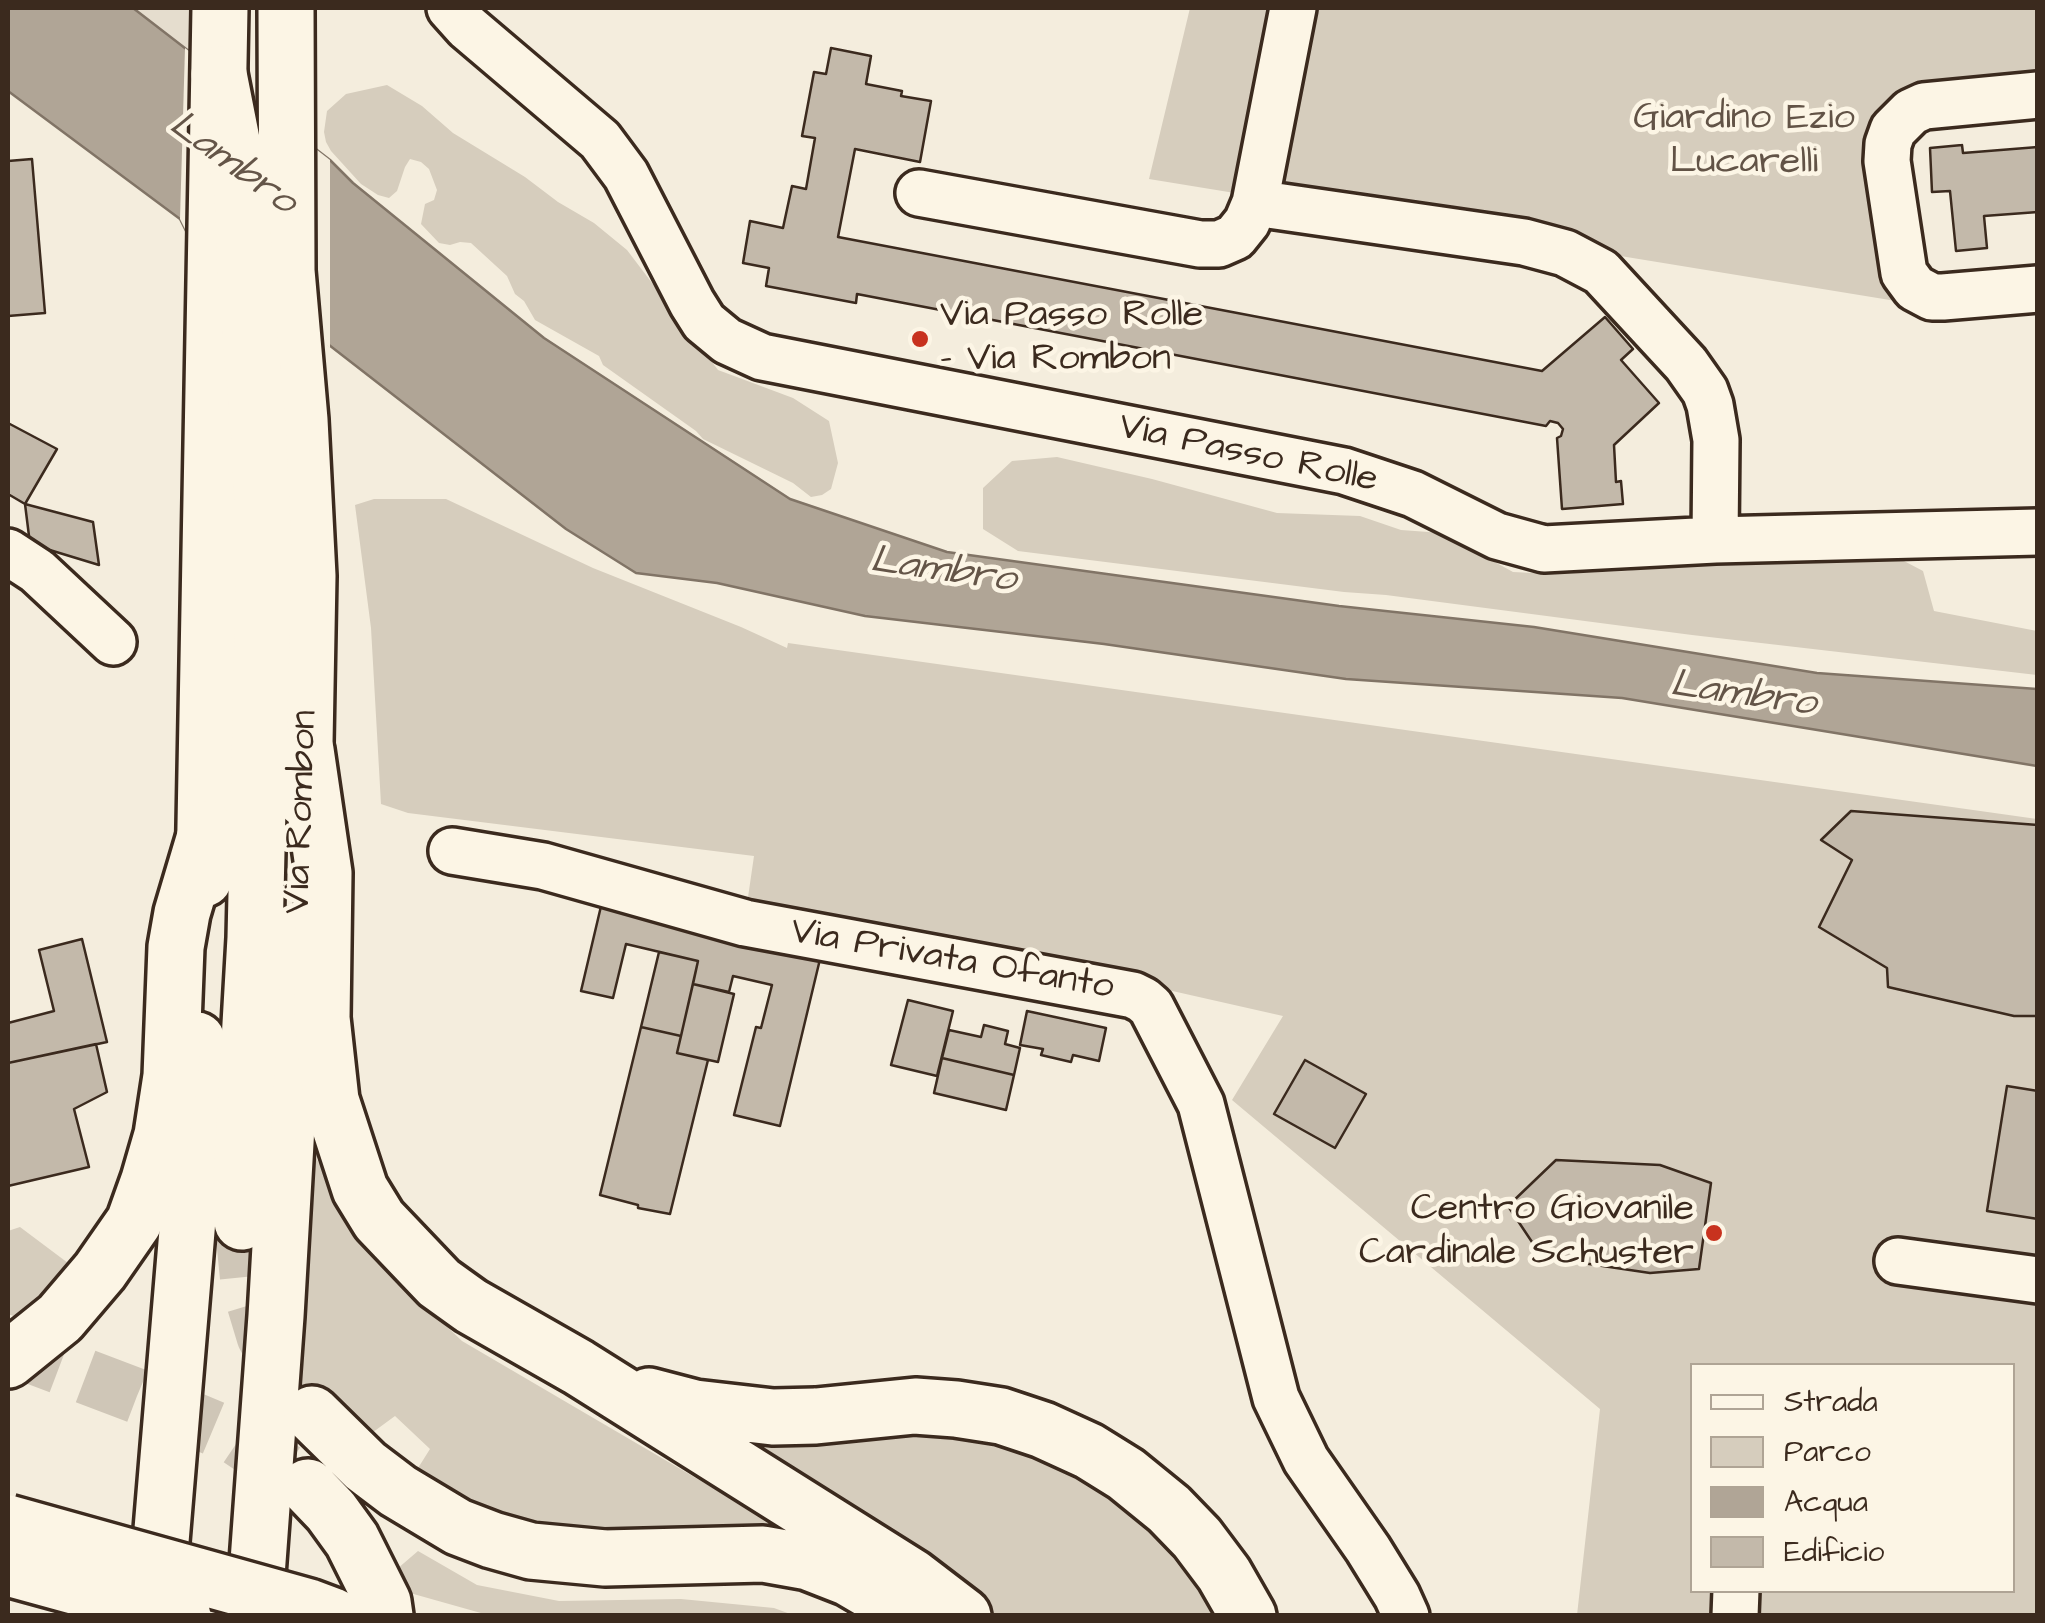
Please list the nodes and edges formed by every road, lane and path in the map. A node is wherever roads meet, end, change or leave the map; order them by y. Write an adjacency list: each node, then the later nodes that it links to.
1 (220, 8): 11 (main road)
2 (286, 8): 8 (main road, Via Rombon)
3 (317, 8): 8 (main road)
4 (416, 8): 6 (street, Via Passo Rolle)
5 (1293, 8): 10 (street)
6 (474, 29): 14 (street, Via Passo Rolle)
7 (2038, 95): 12 (street)
8 (286, 106): 17 (main road, Via Rombon)
9 (919, 192): 10 (street)
10 (1255, 203): 14 (street)
11 (231, 269): 18 (main road); 20 (main road)
12 (2038, 289)
13 (2038, 532): 14 (street, Via Passo Rolle)
14 (1716, 540)
15 (8, 552): 16 (street)
16 (113, 642)
17 (306, 750): 24 (main road); 31 (main road, Via Rombon)
18 (207, 829): 23 (main road); 29 (main road)
19 (452, 851): 37 (street, Via Privata Ofanto)
20 (242, 1222)
21 (1898, 1261): 22 (street)
22 (2038, 1280)
23 (8, 1360)
24 (578, 1367): 35 (main road); 36 (main road)
25 (312, 1414): 34 (main road)
26 (308, 1487): 33 (main road)
27 (8, 1523): 32 (main road, bridge)
28 (8, 1568): 30 (main road, bridge)
29 (154, 1616)
30 (183, 1616)
31 (254, 1616)
32 (333, 1616)
33 (385, 1616)
34 (910, 1616)
35 (963, 1616)
36 (1248, 1616)
37 (1406, 1616)

